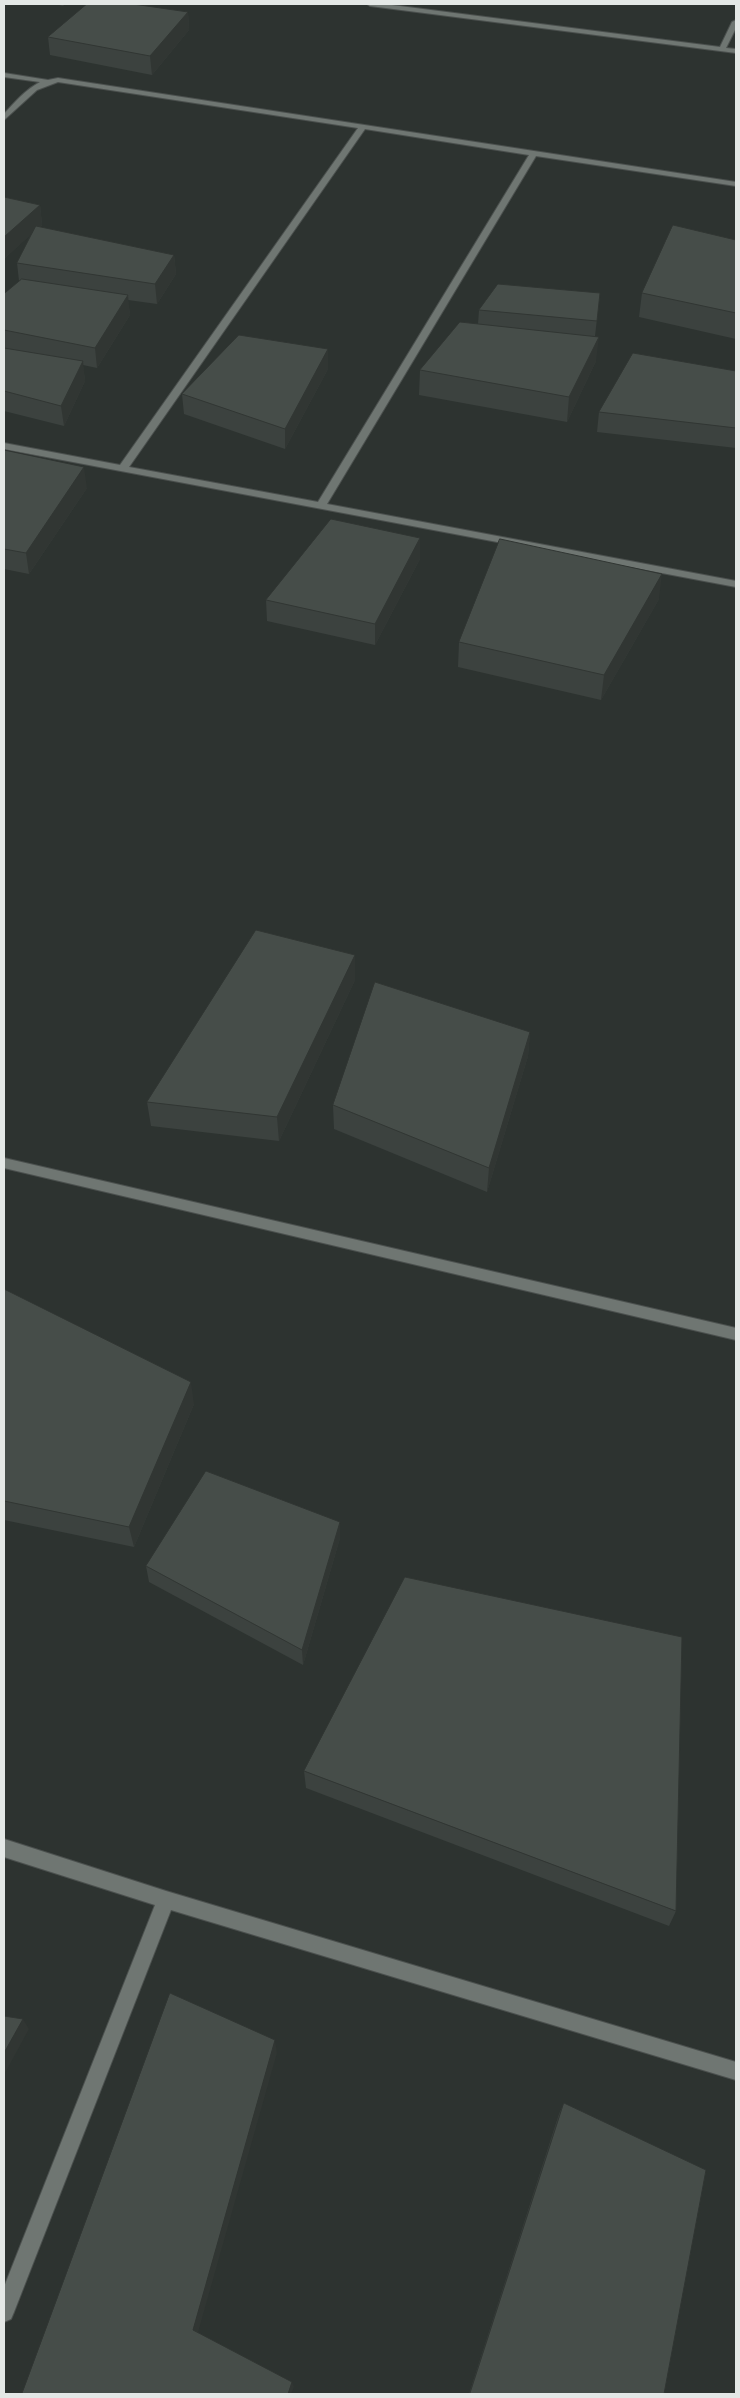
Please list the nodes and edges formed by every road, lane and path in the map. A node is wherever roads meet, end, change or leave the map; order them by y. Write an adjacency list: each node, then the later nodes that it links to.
1 (370, 4): 2 (street)
2 (398, 6): 4 (street)
3 (736, 22): 4 (street)
4 (722, 49): 5 (street)
5 (736, 51)
6 (4, 75): 7 (street)
7 (45, 81): 8 (street); 9 (street)
8 (4, 118)
9 (364, 126): 10 (street); 13 (street)
10 (534, 153): 11 (street); 14 (street)
11 (736, 184)
12 (4, 446): 13 (street)
13 (122, 468): 14 (street)
14 (321, 506): 15 (street)
15 (736, 584)
16 (4, 1163): 17 (street)
17 (736, 1334)
18 (4, 1848): 19 (street)
19 (166, 1900): 20 (street); 21 (street)
20 (736, 2071)
21 (4, 2312)

